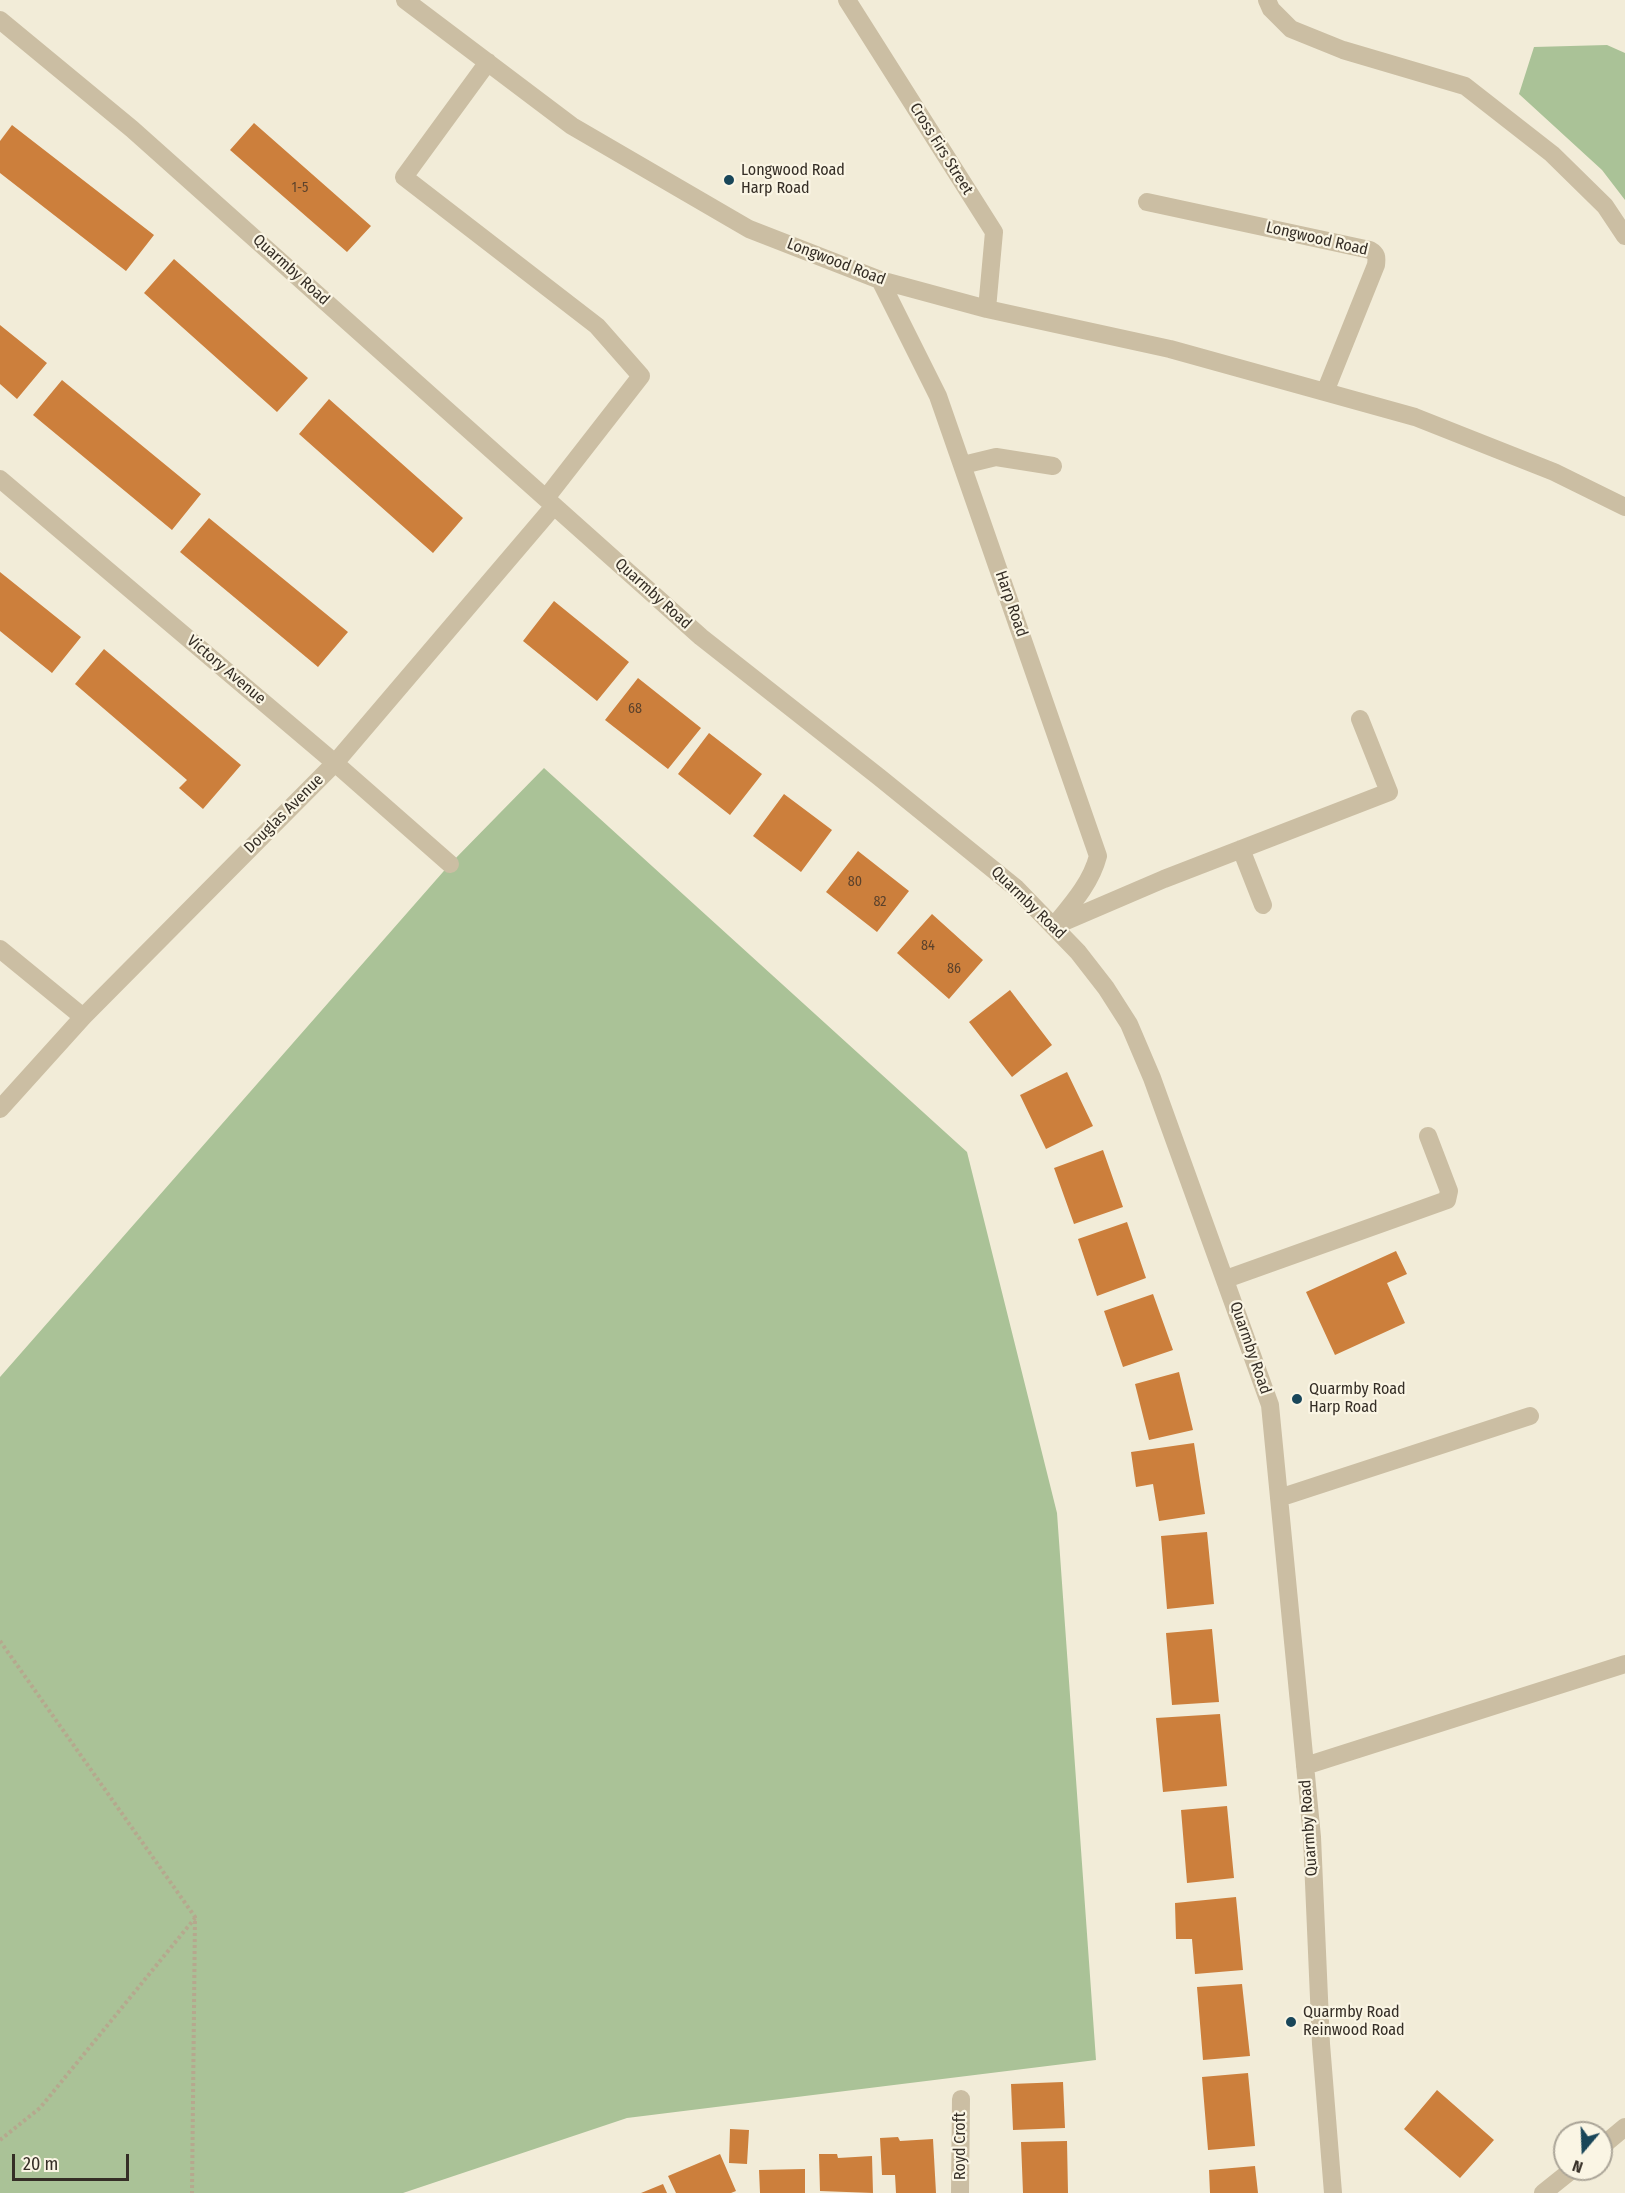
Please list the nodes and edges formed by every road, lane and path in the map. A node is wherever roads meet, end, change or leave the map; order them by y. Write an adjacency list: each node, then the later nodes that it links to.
1 (405, 0): 5 (street, Longwood Road)
2 (847, 0): 9 (street, Cross Firs Street)
3 (1267, 0): 7 (street)
4 (0, 20): 14 (street, Quarmby Road)
5 (488, 62): 8 (street, Longwood Road); 14 (street, Douglas Avenue)
6 (1147, 202): 10 (street, Longwood Road)
7 (1625, 236)
8 (880, 280): 9 (street, Longwood Road); 11 (street, Harp Road)
9 (987, 309): 10 (street, Longwood Road)
10 (1325, 392): 15 (street, Longwood Road)
11 (963, 465): 12 (street); 21 (street, Harp Road)
12 (1053, 466)
13 (0, 478): 17 (street, Victory Avenue)
14 (550, 502): 17 (street, Douglas Avenue); 21 (street, Quarmby Road)
15 (1625, 507)
16 (1360, 719): 18 (street)
17 (335, 763): 19 (street, Victory Avenue); 23 (street, Douglas Avenue)
18 (1241, 849): 20 (street); 21 (street)
19 (450, 864)
20 (1263, 905)
21 (1054, 926): 26 (street, Quarmby Road)
22 (0, 949): 23 (street)
23 (83, 1017): 24 (street, Douglas Avenue)
24 (0, 1109)
25 (1428, 1136): 26 (street)
26 (1226, 1279): 28 (street, Quarmby Road)
27 (1530, 1416): 28 (street)
28 (1278, 1498): 31 (street, Quarmby Road)
29 (0, 1641): 32 (path)
30 (1625, 1664): 31 (street)
31 (1305, 1766): 40 (street, Quarmby Road)
32 (195, 1917): 36 (path); 38 (path)
33 (961, 2099): 39 (street, Royd Croft)
34 (1625, 2127): 35 (street)
35 (1613, 2136)
36 (0, 2139)
37 (1558, 2181): 41 (street)
38 (192, 2193)
39 (960, 2193)
40 (1333, 2193)
41 (1543, 2193)

